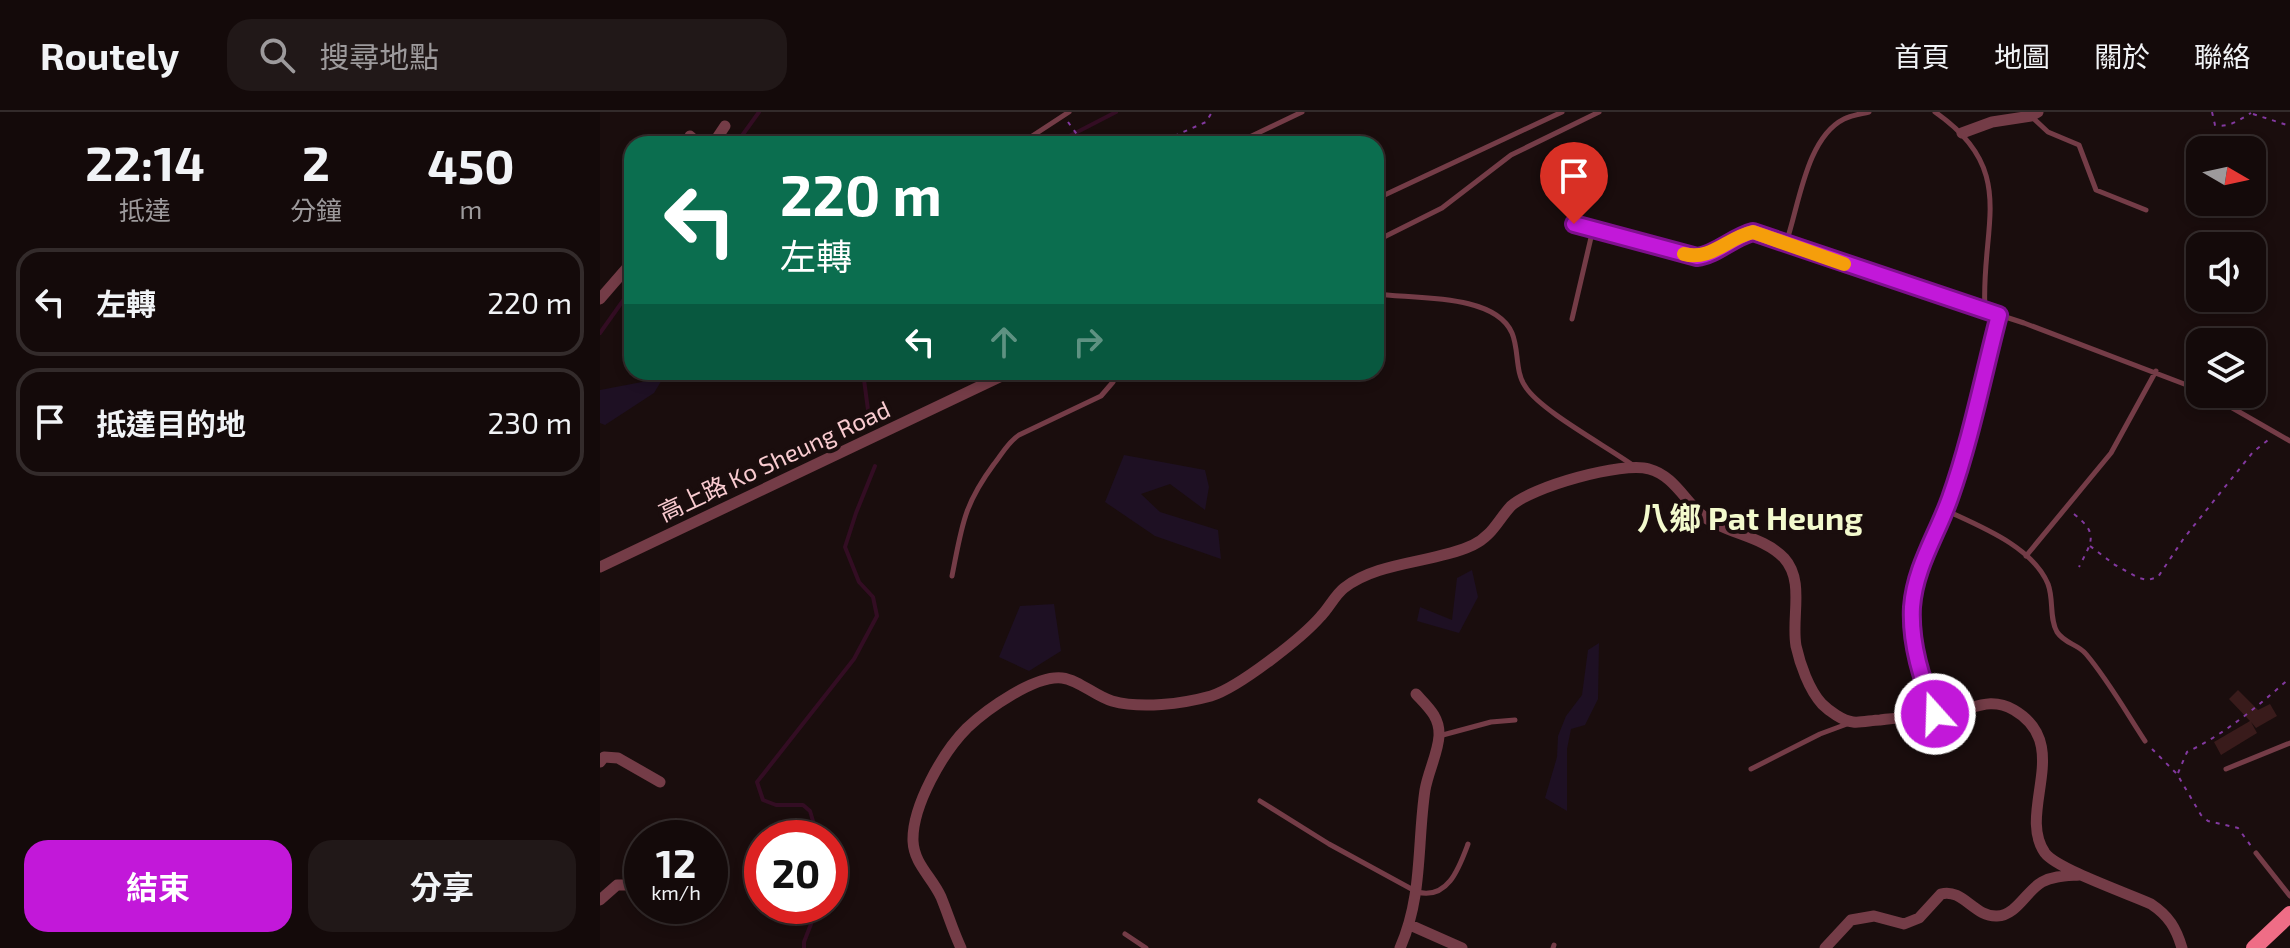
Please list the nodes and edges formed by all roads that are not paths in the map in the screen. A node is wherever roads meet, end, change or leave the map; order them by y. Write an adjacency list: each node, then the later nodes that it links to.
1 (1069, 112): 11 (lane)
2 (1302, 112): 12 (lane)
3 (1562, 112): 13 (lane)
4 (1599, 112): 17 (lane)
5 (1869, 112): 18 (lane)
6 (1935, 112): 9 (lane)
7 (2034, 114): 9 (street); 14 (lane)
8 (725, 126): 10 (street)
9 (1962, 133): 22 (lane)
10 (718, 136)
11 (1032, 136)
12 (1252, 136)
13 (1384, 195)
14 (2146, 210)
15 (1574, 224): 16 (lane)
16 (1593, 229): 18 (lane); 24 (lane)
17 (1384, 237)
18 (1786, 243): 22 (lane)
19 (624, 273): 21 (street)
20 (1384, 295): 31 (lane)
21 (600, 299)
22 (1985, 311): 23 (lane)
23 (1999, 315): 25 (lane); 32 (lane)
24 (1572, 319)
25 (2156, 371): 28 (lane); 33 (lane)
26 (993, 380): 34 (street, 高上路 Ko Sheung Road)
27 (1114, 380): 35 (lane)
28 (2186, 384)
29 (2233, 408): 30 (lane)
30 (2290, 441)
31 (1634, 467): 39 (street); 58 (street)
32 (1945, 510): 33 (lane); 37 (lane)
33 (2026, 556): 41 (lane)
34 (600, 567)
35 (952, 576)
36 (1416, 694): 40 (street)
37 (1935, 714): 39 (street); 50 (street)
38 (1515, 720): 40 (lane)
39 (1852, 722): 44 (lane)
40 (1439, 736): 52 (street)
41 (2145, 741)
42 (2290, 743): 45 (lane)
43 (600, 762): 46 (street)
44 (1751, 769)
45 (2226, 769)
46 (660, 782)
47 (1260, 801): 52 (lane)
48 (1468, 844): 52 (lane)
49 (2256, 853): 53 (lane)
50 (2084, 875): 62 (street); 63 (street)
51 (624, 885): 54 (street)
52 (1417, 892): 56 (street)
53 (2290, 896)
54 (600, 900)
55 (2290, 914): 64 (main road)
56 (1410, 925): 60 (street); 61 (street)
57 (1125, 934): 59 (lane)
58 (961, 948)
59 (1146, 948)
60 (1400, 948)
61 (1462, 948)
62 (1825, 948)
63 (2182, 948)
64 (2254, 948)

